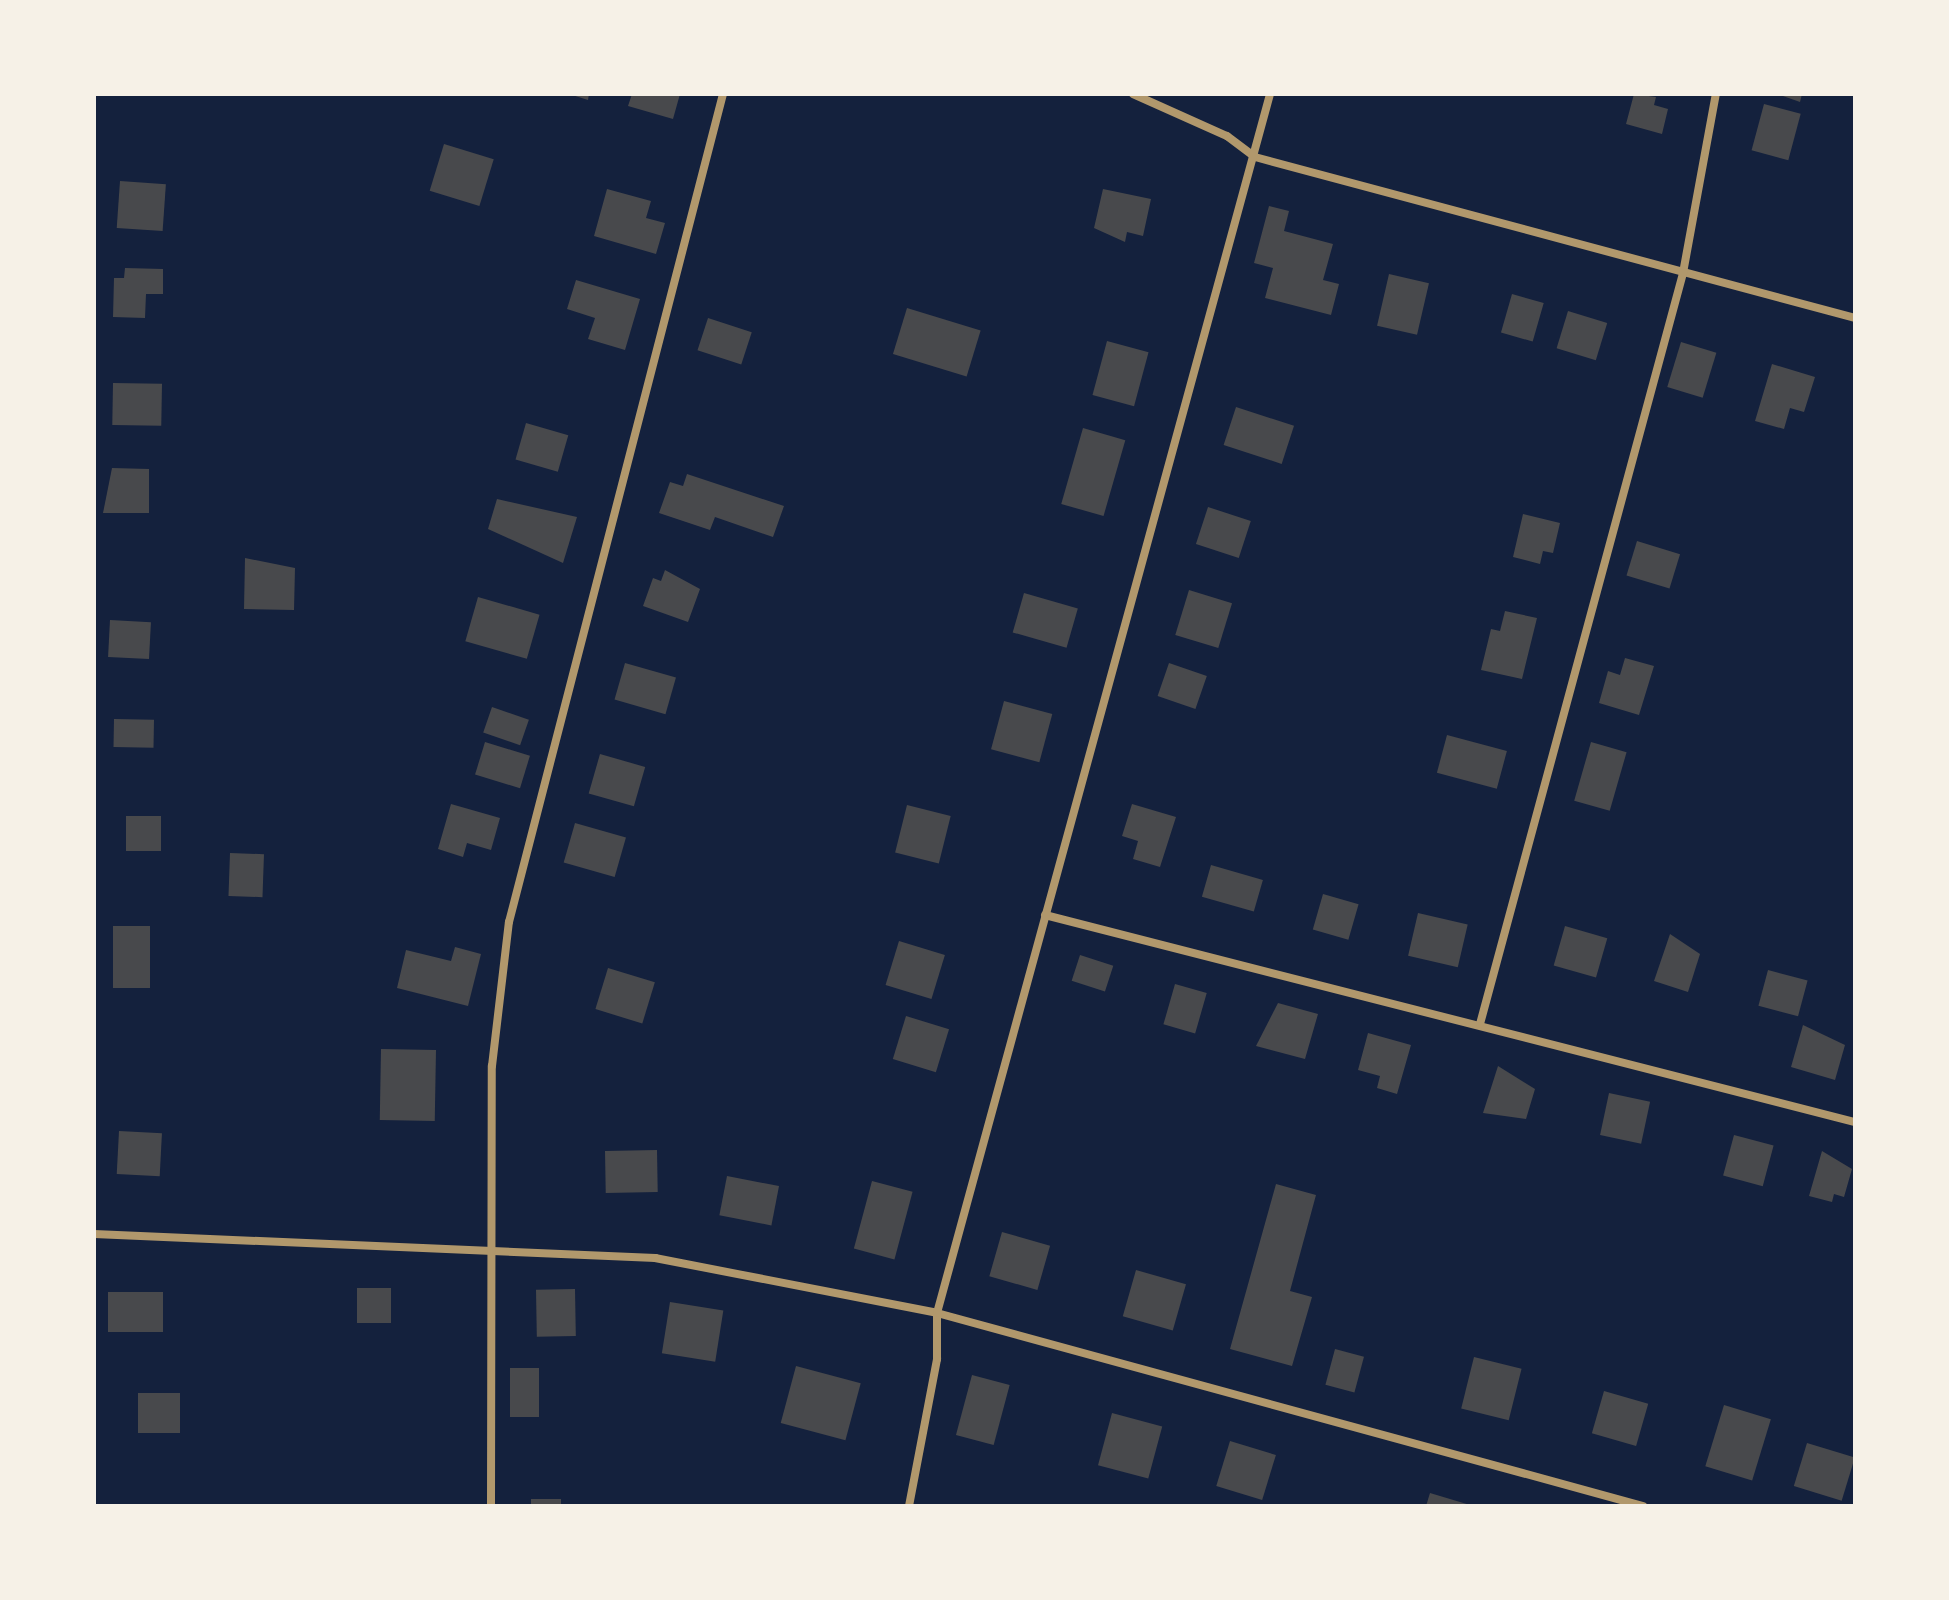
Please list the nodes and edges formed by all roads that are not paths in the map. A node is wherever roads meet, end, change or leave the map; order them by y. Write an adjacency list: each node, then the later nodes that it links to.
1 (723, 94): 12 (street)
2 (1133, 94): 5 (street)
3 (1270, 94): 5 (street)
4 (1716, 94): 6 (street)
5 (1255, 157): 6 (street); 8 (street)
6 (1683, 273): 7 (street); 9 (street)
7 (1855, 318)
8 (1045, 915): 9 (street); 13 (street)
9 (1480, 1024): 10 (street)
10 (1855, 1122)
11 (94, 1234): 12 (street)
12 (494, 1249): 13 (street); 14 (street)
13 (937, 1313): 15 (street); 16 (street)
14 (491, 1506)
15 (909, 1506)
16 (1643, 1506)

